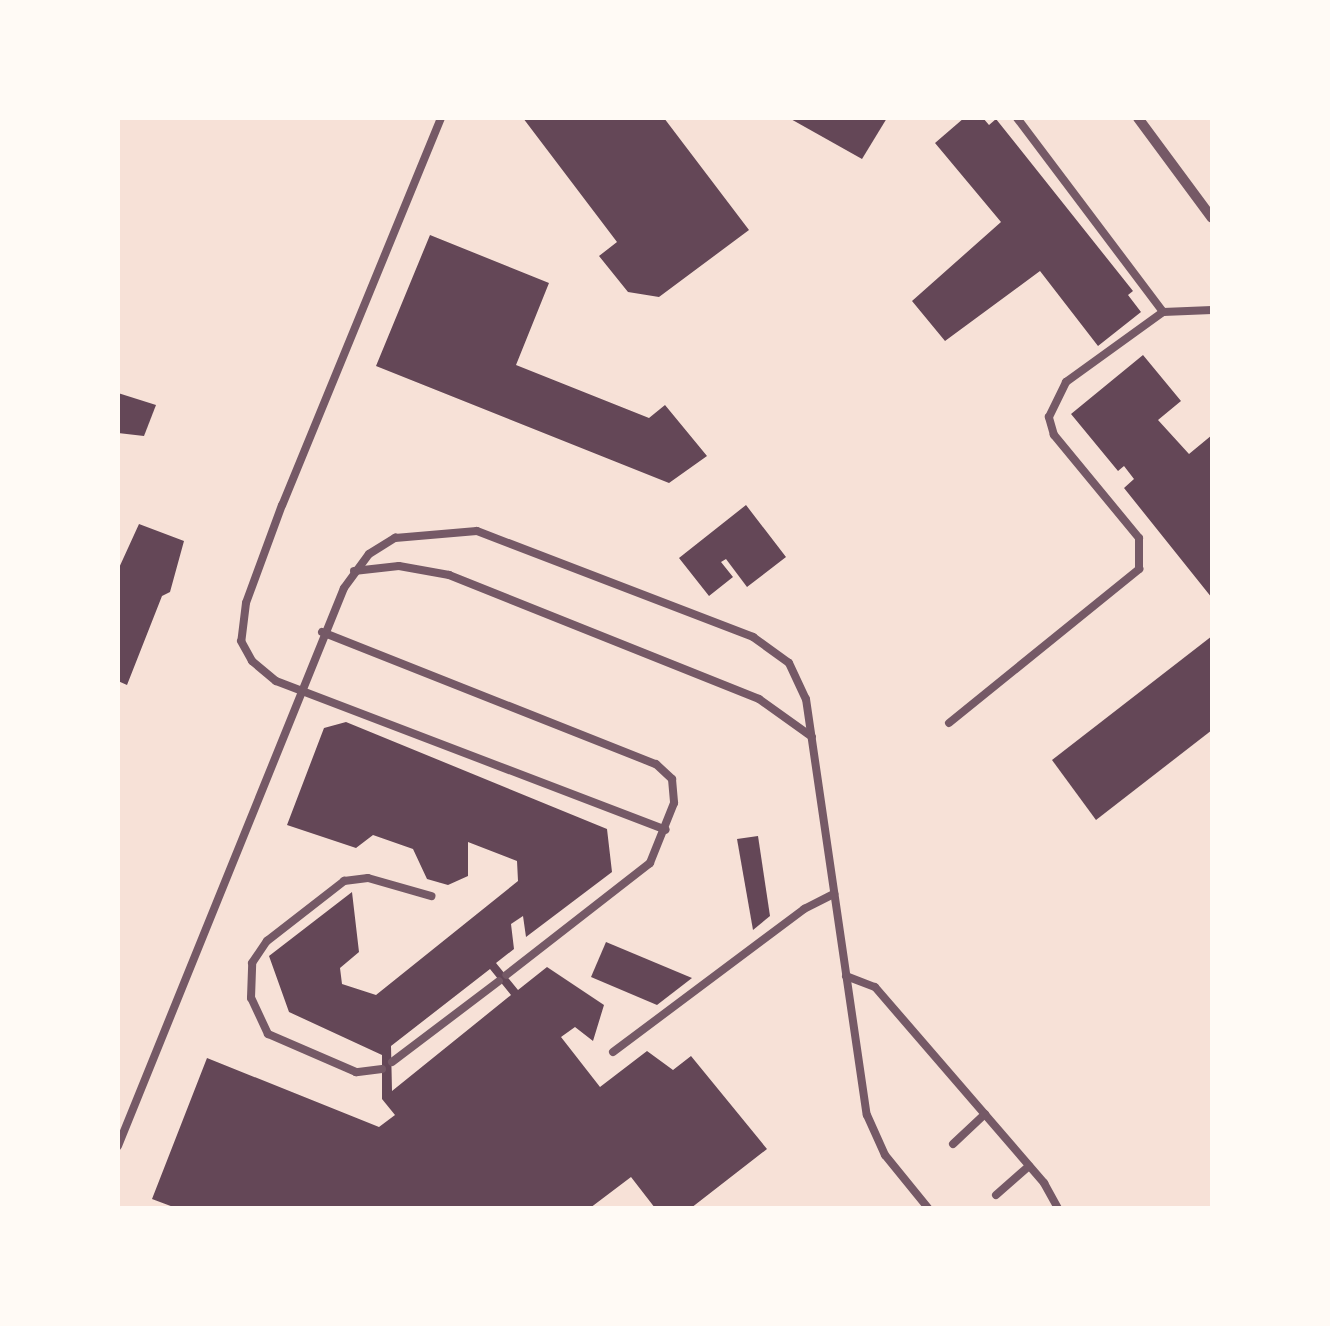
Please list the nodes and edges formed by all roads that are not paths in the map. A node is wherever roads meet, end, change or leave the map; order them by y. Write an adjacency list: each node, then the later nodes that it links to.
1 (440, 118): 9 (lane)
2 (1018, 118): 6 (lane)
3 (1144, 120): 4 (street)
4 (1212, 218)
5 (1212, 310): 6 (lane)
6 (1164, 312): 10 (lane)
7 (354, 571): 8 (lane); 11 (lane); 11 (lane)
8 (322, 632): 9 (lane); 12 (lane)
9 (298, 690): 12 (lane); 21 (lane)
10 (950, 723)
11 (812, 738): 13 (lane)
12 (666, 830): 17 (lane)
13 (834, 894): 15 (lane); 16 (lane)
14 (431, 896): 18 (lane)
15 (846, 976): 19 (lane); 24 (lane)
16 (613, 1052)
17 (392, 1062)
18 (382, 1070)
19 (984, 1114): 20 (lane); 22 (lane)
20 (953, 1144)
21 (118, 1146)
22 (1029, 1166): 23 (lane); 25 (lane)
23 (996, 1195)
24 (928, 1208)
25 (1058, 1208)

